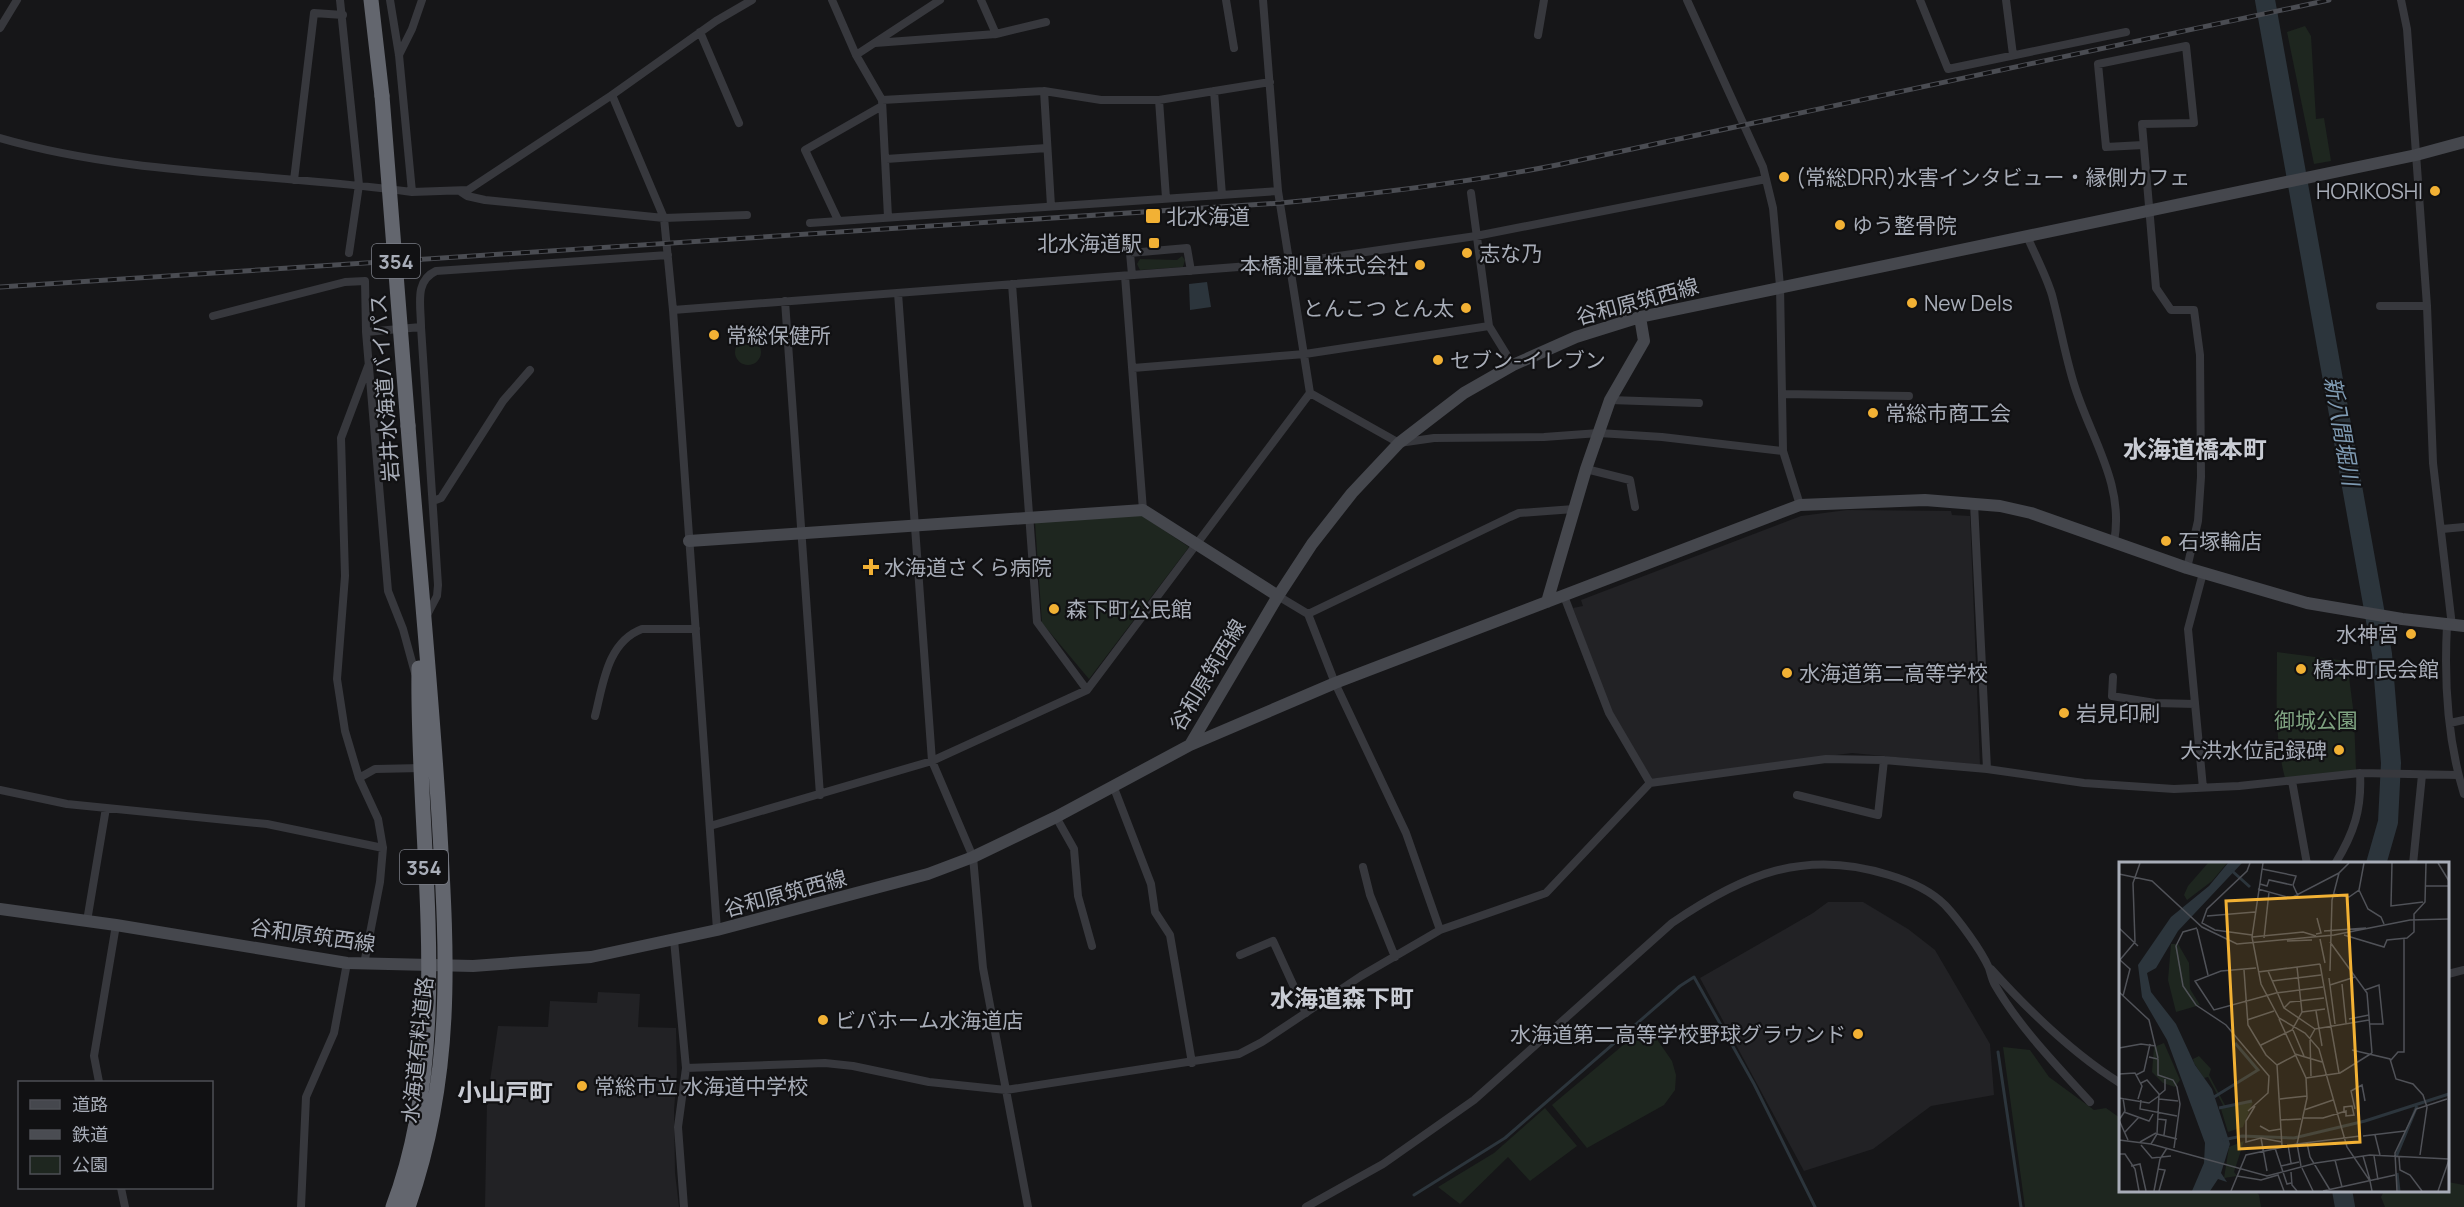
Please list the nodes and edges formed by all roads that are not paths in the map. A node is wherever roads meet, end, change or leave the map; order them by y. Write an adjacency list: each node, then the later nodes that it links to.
1 (17, 0): 20 (street)
2 (340, 0): 18 (street)
3 (371, 0): 108 (highway, 岩井水海道バイパス / 354, bridge)
4 (390, 0): 27 (street)
5 (422, 0): 27 (street)
6 (752, 0): 21 (street)
7 (845, 0): 17 (street)
8 (940, 0): 25 (street)
9 (981, 0): 23 (street)
10 (1226, 0): 26 (street)
11 (1263, 0): 30 (street)
12 (1544, 0): 24 (street)
13 (1687, 0): 43 (street)
14 (1920, 0): 29 (street)
15 (2006, 0): 29 (street)
16 (2401, 0): 41 (street)
17 (834, 3): 28 (street)
18 (343, 15): 44 (street); 45 (street)
19 (1046, 22): 23 (street)
20 (0, 28)
21 (700, 32): 33 (street); 36 (street)
22 (2126, 32): 29 (street)
23 (996, 34): 25 (street)
24 (1538, 35)
25 (875, 43): 28 (street)
26 (1234, 48)
27 (399, 55): 47 (street)
28 (856, 55): 35 (street)
29 (2013, 55)
30 (1269, 82): 32 (street); 46 (street)
31 (1044, 91): 34 (street); 35 (street); 40 (street)
32 (1214, 91): 34 (street); 50 (street)
33 (612, 95): 48 (street); 56 (street)
34 (1159, 100): 51 (street)
35 (882, 103): 42 (street); 57 (street)
36 (739, 123)
37 (0, 138): 44 (street)
38 (2464, 142): 41 (main road, 谷和原筑西線)
39 (2142, 145): 39 (street); 53 (street)
40 (1047, 148): 42 (street); 52 (street)
41 (2416, 155): 53 (main road, 谷和原筑西線); 71 (street)
42 (886, 159): 55 (street)
43 (1766, 179): 59 (street); 67 (street)
44 (294, 180): 45 (street)
45 (359, 184): 47 (street); 61 (street)
46 (1278, 191): 50 (street); 63 (street)
47 (412, 192): 48 (street)
48 (461, 192): 56 (street)
49 (1471, 194): 59 (street)
50 (1222, 195): 51 (street)
51 (1166, 198): 52 (street)
52 (1051, 206): 55 (street)
53 (2149, 211): 60 (main road, 谷和原筑西線); 106 (street)
54 (747, 215): 56 (street)
55 (888, 217): 57 (street)
56 (664, 218): 62 (street)
57 (838, 220): 58 (street)
58 (810, 223)
59 (1476, 236): 63 (street); 75 (street)
60 (2027, 236): 67 (main road, 谷和原筑西線); 105 (street)
61 (349, 253)
62 (668, 255): 72 (street); 76 (street)
63 (1290, 263): 64 (street); 78 (street)
64 (1191, 270): 65 (street); 65 (street)
65 (1129, 275): 66 (street); 81 (street)
66 (1012, 284): 68 (street); 98 (street)
67 (1780, 286): 74 (main road, 谷和原筑西線); 84 (street)
68 (898, 293): 69 (street); 99 (street)
69 (785, 301): 72 (street); 102 (street)
70 (2380, 306): 71 (street)
71 (2427, 306): 101 (street)
72 (673, 310): 103 (street)
73 (213, 316): 77 (street)
74 (1640, 317): 80 (main road, 谷和原筑西線); 86 (main road)
75 (1489, 326): 78 (street); 80 (street)
76 (421, 327): 77 (street); 92 (street)
77 (366, 332): 79 (street)
78 (1305, 354): 81 (street); 83 (street)
79 (370, 361): 119 (street); 133 (street)
80 (1513, 365): 89 (main road, 谷和原筑西線)
81 (1133, 368): 97 (street)
82 (530, 370): 92 (street)
83 (1310, 393): 89 (street); 104 (street)
84 (1782, 394): 85 (street); 90 (street)
85 (1909, 396)
86 (1610, 400): 87 (street); 88 (main road)
87 (1699, 403)
88 (1599, 433): 89 (street); 90 (street); 91 (main road)
89 (1399, 443): 109 (main road, 谷和原筑西線)
90 (1783, 451): 94 (street)
91 (1586, 469): 95 (street); 96 (main road)
92 (433, 501): 113 (street)
93 (1974, 503): 94 (main road); 105 (main road); 129 (street)
94 (1800, 505): 110 (main road)
95 (1635, 507)
96 (1574, 509): 111 (main road); 112 (street)
97 (1143, 510): 98 (main road); 104 (main road)
98 (1030, 517): 99 (main road); 118 (street)
99 (914, 525): 102 (main road); 126 (street)
100 (2464, 527): 101 (street)
101 (2442, 530): 114 (street)
102 (802, 535): 103 (main road); 140 (street)
103 (689, 542): 115 (street)
104 (1197, 542): 109 (main road); 118 (street)
105 (2114, 542): 106 (main road)
106 (2187, 568): 107 (main road)
107 (2203, 573): 114 (main road); 120 (street)
108 (421, 593): 113 (highway, 岩井水海道バイパス / 354); 119 (highway, 岩井水海道バイパス / 354)
109 (1278, 596): 112 (street); 124 (main road, 谷和原筑西線)
110 (1564, 596): 111 (main road); 135 (street)
111 (1547, 602): 117 (main road)
112 (1308, 614): 117 (street)
113 (423, 622): 128 (highway, 岩井水海道バイパス / 354)
114 (2454, 626): 123 (street)
115 (696, 629): 121 (street); 144 (street)
116 (2113, 677): 120 (street)
117 (1335, 683): 124 (main road); 155 (street)
118 (1087, 690): 126 (street)
119 (419, 703): 127 (highway, 岩井水海道バイパス / 354)
120 (2195, 704): 137 (street)
121 (595, 716)
122 (2464, 720): 123 (street)
123 (2450, 723): 132 (street)
124 (1190, 745): 136 (main road, 谷和原筑西線)
125 (1884, 759): 129 (street); 135 (street); 141 (street)
126 (932, 761): 140 (street); 146 (street)
127 (420, 768): 128 (street); 133 (street); 162 (highway, 岩井水海道バイパス / 354)
128 (436, 769): 163 (highway, 岩井水海道バイパス / 354)
129 (1987, 769): 137 (street)
130 (2361, 773): 131 (street); 134 (street); 148 (street)
131 (2420, 775): 132 (street); 149 (street)
132 (2458, 775): 139 (street)
133 (359, 778): 145 (street)
134 (2292, 781): 137 (street); 147 (street)
135 (1650, 783): 155 (street)
136 (1114, 788): 143 (main road, 谷和原筑西線); 168 (street)
137 (2203, 788)
138 (0, 790): 142 (street)
139 (2464, 794)
140 (820, 795): 144 (street)
141 (1797, 795)
142 (106, 808): 145 (street); 152 (street)
143 (1056, 817): 146 (main road, 谷和原筑西線); 157 (street)
144 (710, 826): 154 (street)
145 (383, 848): 161 (street)
146 (973, 857): 154 (main road, 谷和原筑西線); 172 (street)
147 (2307, 862)
148 (2337, 862)
149 (2413, 862)
150 (1363, 867): 159 (street)
151 (0, 909): 152 (main road, 谷和原筑西線)
152 (87, 921): 153 (main road, 谷和原筑西線)
153 (116, 924): 160 (main road, 谷和原筑西線); 170 (street)
154 (717, 930): 156 (main road, 谷和原筑西線)
155 (1440, 930): 159 (street)
156 (674, 940): 163 (main road, 谷和原筑西線); 169 (street)
157 (1092, 946)
158 (1240, 955): 167 (street)
159 (1395, 957): 167 (street)
160 (347, 963): 161 (main road, 谷和原筑西線); 176 (street)
161 (364, 964): 162 (main road, 谷和原筑西線)
162 (430, 965): 163 (main road, 谷和原筑西線); 177 (highway, 水海道有料道路 / 354)
163 (447, 965): 178 (highway, 水海道有料道路 / 354)
164 (1989, 967): 171 (street); 173 (street); 181 (street)
165 (2464, 970): 166 (street)
166 (2449, 974)
167 (1306, 1013): 168 (street)
168 (1192, 1063): 172 (street)
169 (687, 1068): 172 (street); 179 (street)
170 (99, 1081)
171 (2119, 1081)
172 (1006, 1090): 180 (street)
173 (2090, 1102)
174 (121, 1189): 175 (street)
175 (125, 1207)
176 (301, 1207)
177 (393, 1207)
178 (408, 1207)
179 (684, 1207)
180 (1028, 1207)
181 (1306, 1207)

